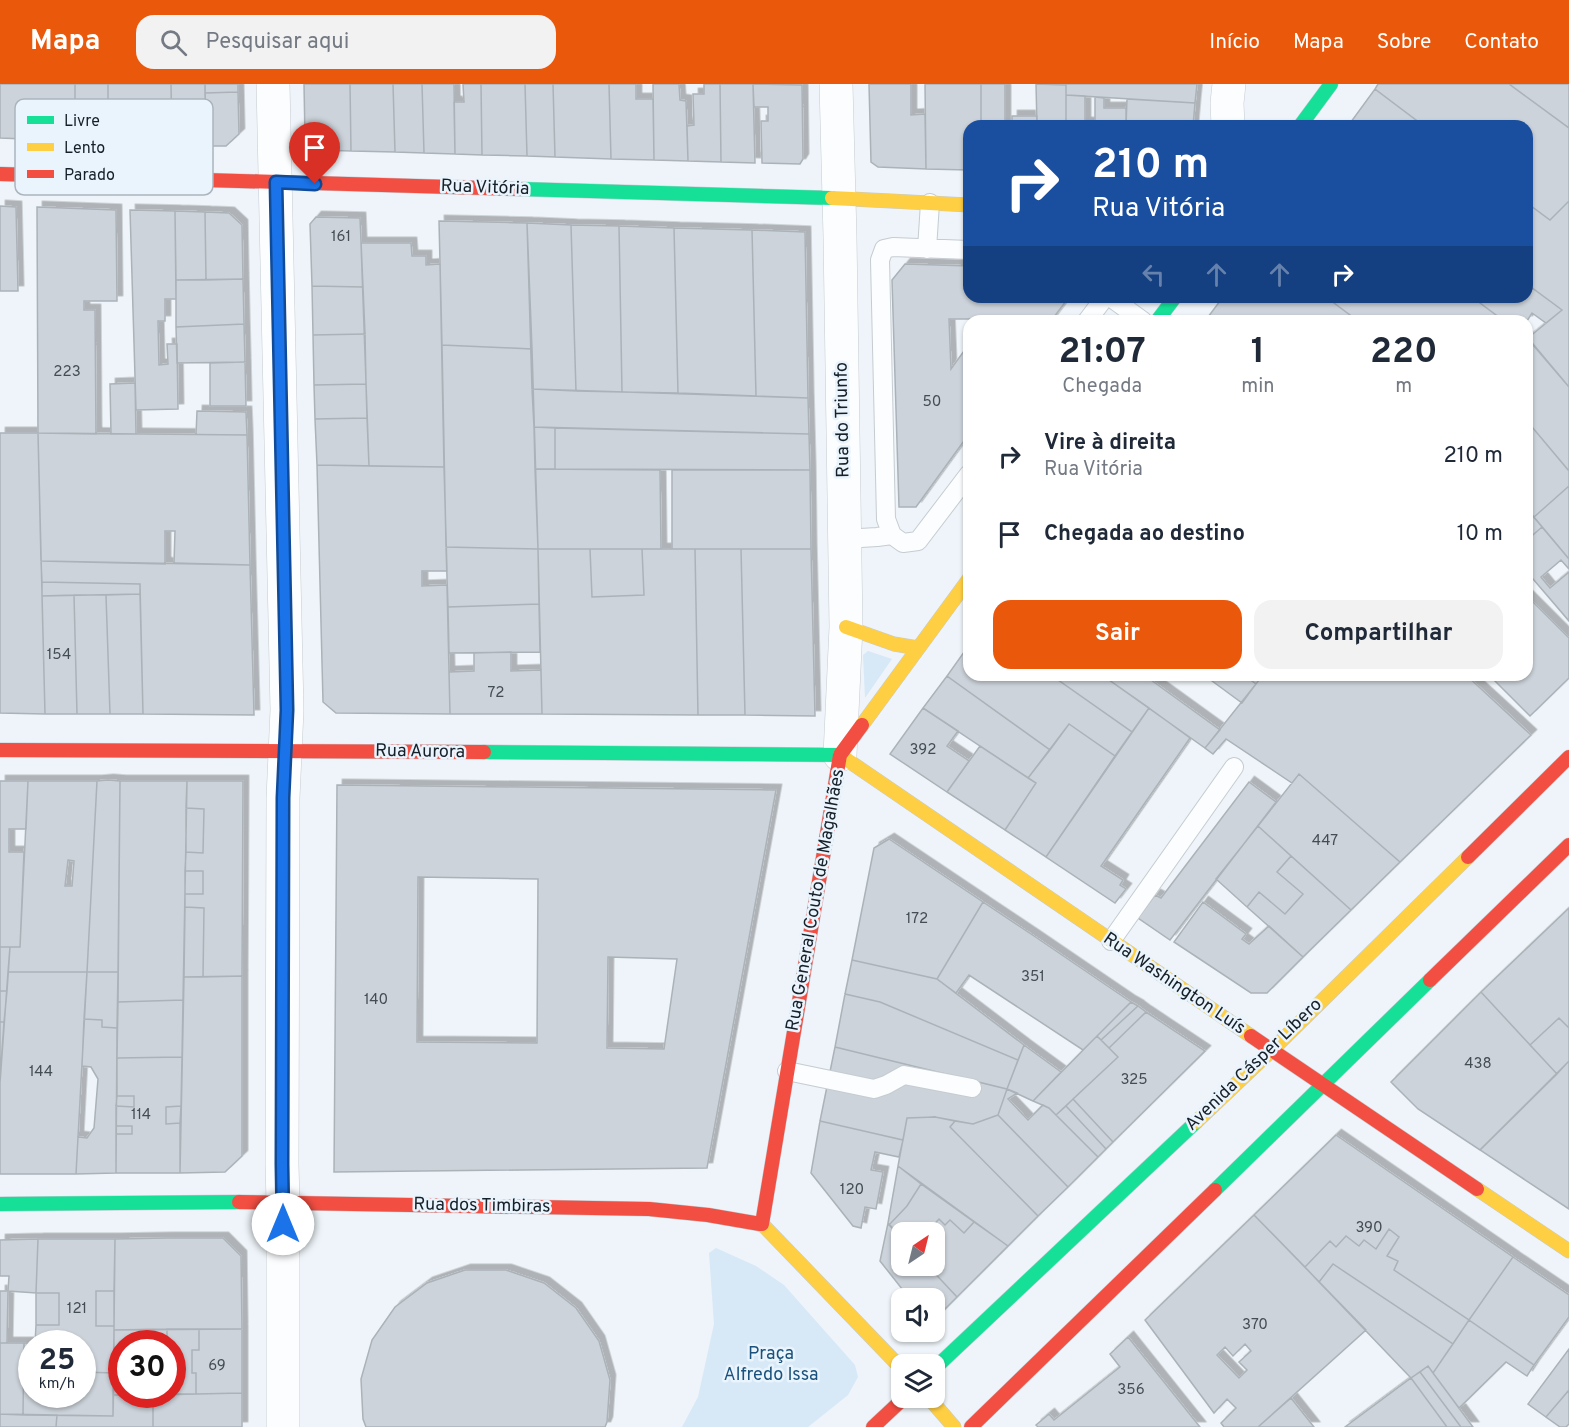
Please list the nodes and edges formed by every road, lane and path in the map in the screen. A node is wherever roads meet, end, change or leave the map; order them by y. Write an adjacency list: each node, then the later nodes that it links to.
1 (273, 84): 10 (street)
2 (836, 84): 11 (street, Rua do Triunfo)
3 (1229, 84): 5 (street)
4 (1331, 84): 6 (street)
5 (1228, 120)
6 (1304, 120)
7 (0, 174): 8 (street, Rua Vitória)
8 (15, 174)
9 (213, 180): 10 (street, Rua Vitória)
10 (276, 182): 11 (street, Rua Vitória); 25 (street)
11 (838, 198): 12 (street, Rua Vitória); 20 (street, Rua do Triunfo)
12 (930, 203): 13 (street, Rua Vitória); 14 (lane)
13 (963, 205)
14 (927, 249): 15 (lane); 19 (lane)
15 (963, 250)
16 (1118, 303): 17 (lane)
17 (1135, 315)
18 (963, 482): 19 (lane)
19 (892, 535): 20 (lane)
20 (844, 539): 22 (street, Rua do Triunfo)
21 (963, 587): 23 (street, Rua General Couto de Magalhães)
22 (846, 627): 23 (street); 26 (street, Rua do Triunfo)
23 (918, 648): 26 (street, Rua General Couto de Magalhães)
24 (0, 750): 25 (street, Rua Aurora)
25 (286, 750): 26 (street, Rua Aurora); 35 (street)
26 (840, 755): 30 (street, Rua Washington Luís); 32 (street, Rua General Couto de Magalhães)
27 (1569, 757): 31 (street, Avenida Cásper Líbero)
28 (1234, 767): 30 (lane)
29 (1569, 845): 33 (street)
30 (1111, 940): 31 (street, Rua Washington Luís)
31 (1272, 1050): 33 (street, Rua Washington Luís); 40 (street, Avenida Cásper Líbero)
32 (787, 1071): 34 (lane); 37 (street, Rua General Couto de Magalhães)
33 (1322, 1085): 38 (street, Rua Washington Luís); 46 (street)
34 (972, 1088)
35 (283, 1202): 36 (street, Rua dos Timbiras); 37 (street, Rua dos Timbiras); 43 (street)
36 (0, 1204)
37 (762, 1224): 39 (street)
38 (1569, 1251)
39 (891, 1358)
40 (945, 1359)
41 (893, 1408): 44 (street)
42 (938, 1408): 45 (street)
43 (283, 1427)
44 (873, 1427)
45 (954, 1427)
46 (971, 1427)

